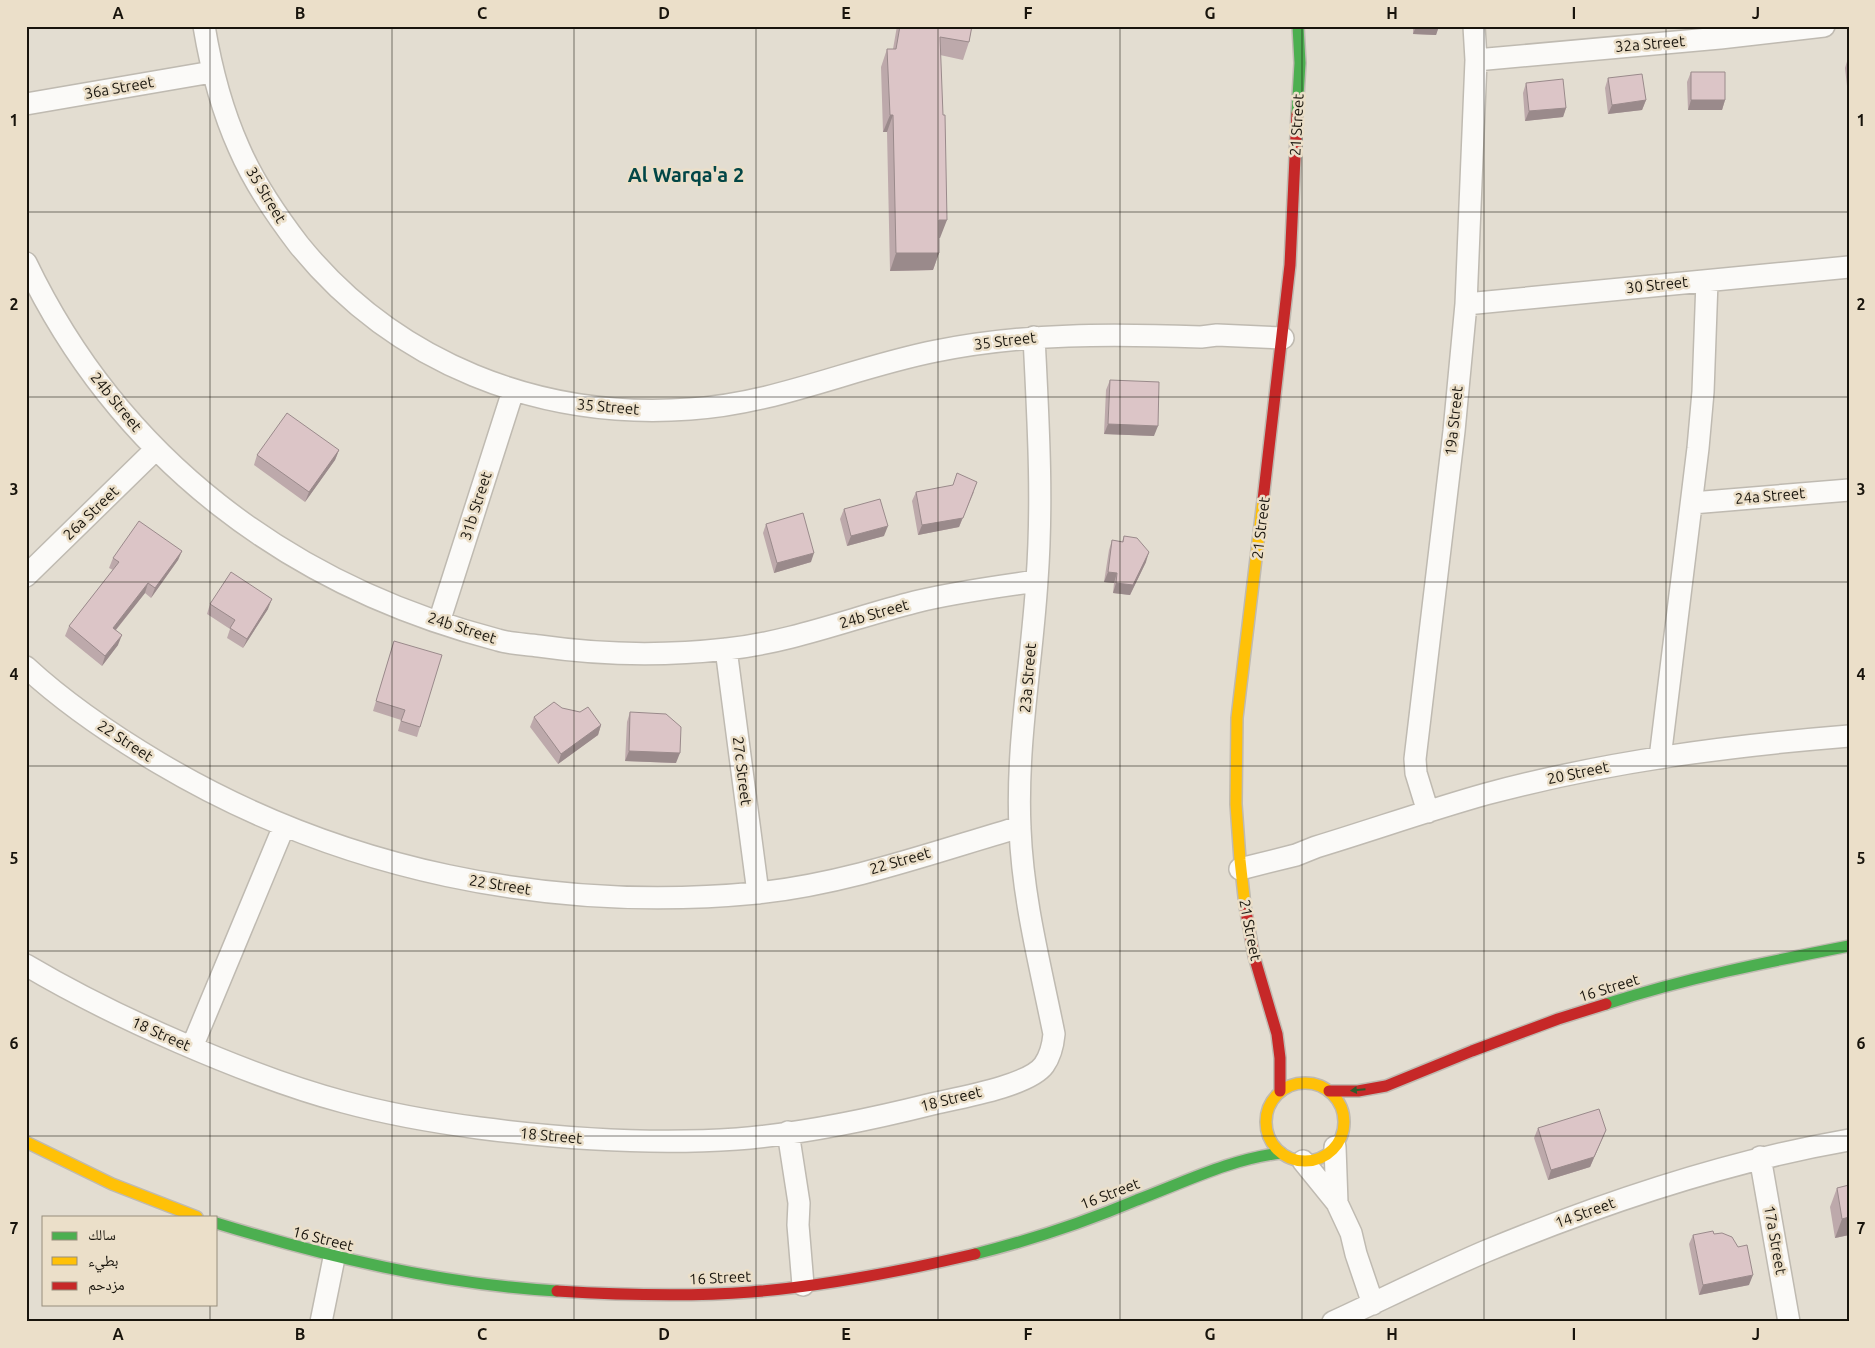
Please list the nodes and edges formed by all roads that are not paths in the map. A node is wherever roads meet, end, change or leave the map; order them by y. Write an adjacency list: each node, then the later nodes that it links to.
1 (204, 26): 7 (street, 35 Street)
2 (1298, 26): 14 (street, 21 Street)
3 (1474, 26): 6 (street, 19a Street)
4 (1824, 26): 5 (street, 32a Street)
5 (1720, 32): 6 (street, 32a Street)
6 (1476, 60): 12 (street, 19a Street)
7 (212, 72): 8 (street, 36a Street); 15 (street, 35 Street)
8 (26, 104)
9 (26, 263): 16 (street, 24b Street)
10 (1849, 267): 11 (street, 30 Street)
11 (1707, 280): 12 (street, 30 Street); 18 (street)
12 (1466, 304): 26 (street, 19a Street)
13 (1034, 337): 14 (street, 35 Street); 15 (street, 35 Street); 20 (street, 23a Street)
14 (1283, 346): 29 (street, 21 Street)
15 (513, 391): 21 (street, 31b Street)
16 (155, 450): 19 (street, 26a Street); 21 (street, 24b Street)
17 (1849, 490): 18 (street, 24a Street)
18 (1692, 503): 25 (street)
19 (26, 576)
20 (1037, 581): 22 (street, 24b Street); 28 (street, 23a Street)
21 (439, 622): 22 (street, 24b Street)
22 (726, 649): 30 (street, 27c Street)
23 (26, 667): 27 (street, 22 Street)
24 (1849, 736): 25 (street, 20 Street)
25 (1660, 758): 26 (street, 20 Street)
26 (1428, 812): 29 (street, 20 Street)
27 (284, 826): 30 (street, 22 Street); 35 (street)
28 (1020, 827): 30 (street, 22 Street); 33 (street, 23a Street)
29 (1239, 862): 34 (street, 21 Street)
30 (758, 893)
31 (1849, 946): 39 (street, 16 Street)
32 (26, 965): 35 (street, 18 Street)
33 (1051, 1016): 46 (street, 18 Street)
34 (1275, 1026): 36 (street, 21 Street); 40 (street, 21 Street)
35 (192, 1047): 46 (street, 18 Street)
36 (1291, 1055)
37 (1301, 1069): 38 (street)
38 (1311, 1082): 40 (street); 41 (street)
39 (1386, 1086): 41 (street, 16 Street, one-way to 41); 42 (street, 16 Street)
40 (1280, 1091): 44 (street)
41 (1329, 1091): 45 (street)
42 (1369, 1100)
43 (1353, 1115): 45 (street)
44 (1266, 1120): 47 (street); 52 (street)
45 (1344, 1126): 50 (street)
46 (788, 1132): 60 (street)
47 (1254, 1134)
48 (1849, 1140): 53 (street, 14 Street)
49 (26, 1142): 57 (street)
50 (1335, 1148): 54 (street); 56 (street)
51 (1236, 1151): 55 (street, 16 Street)
52 (1281, 1153): 54 (street); 55 (street, 16 Street)
53 (1760, 1158): 61 (street, 14 Street); 65 (street, 17a Street)
54 (1303, 1161): 56 (street)
55 (1215, 1167): 60 (street, 16 Street)
56 (1338, 1203): 61 (street)
57 (194, 1216)
58 (218, 1224): 59 (street, 16 Street)
59 (341, 1260): 60 (street, 16 Street); 62 (street); 63 (street)
60 (811, 1284)
61 (1379, 1301): 64 (street, 14 Street)
62 (321, 1322)
63 (330, 1322)
64 (1333, 1322)
65 (1789, 1322)

